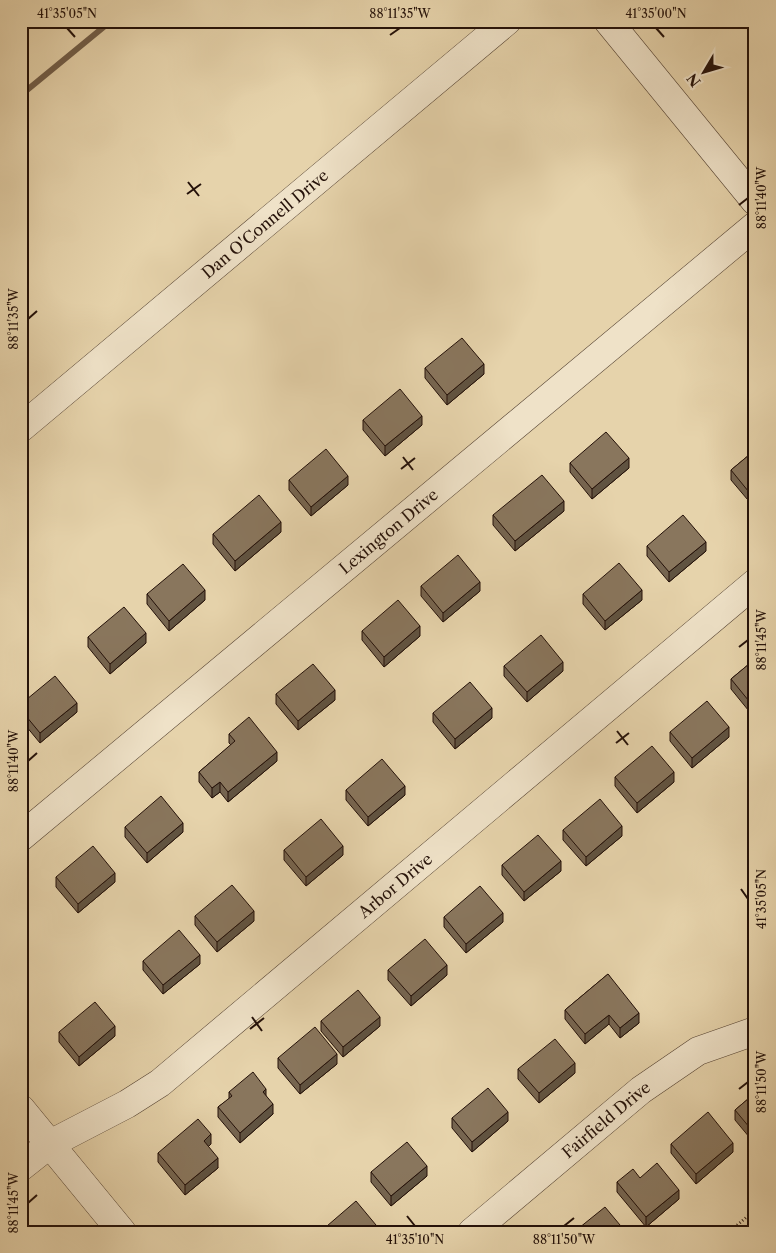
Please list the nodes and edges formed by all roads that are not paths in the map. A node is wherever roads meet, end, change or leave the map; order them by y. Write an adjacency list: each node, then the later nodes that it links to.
1 (506, 21): 5 (street, Dan O'Connell Drive)
2 (608, 21): 3 (street)
3 (755, 201)
4 (755, 226): 7 (street, Lexington Drive)
5 (21, 428)
6 (755, 583): 10 (street, Arbor Drive)
7 (21, 837)
8 (755, 1031): 13 (street, Fairfield Drive)
9 (21, 1109): 10 (street)
10 (50, 1144): 11 (street, Arbor Drive); 12 (street)
11 (21, 1167)
12 (122, 1232)
13 (472, 1232)

